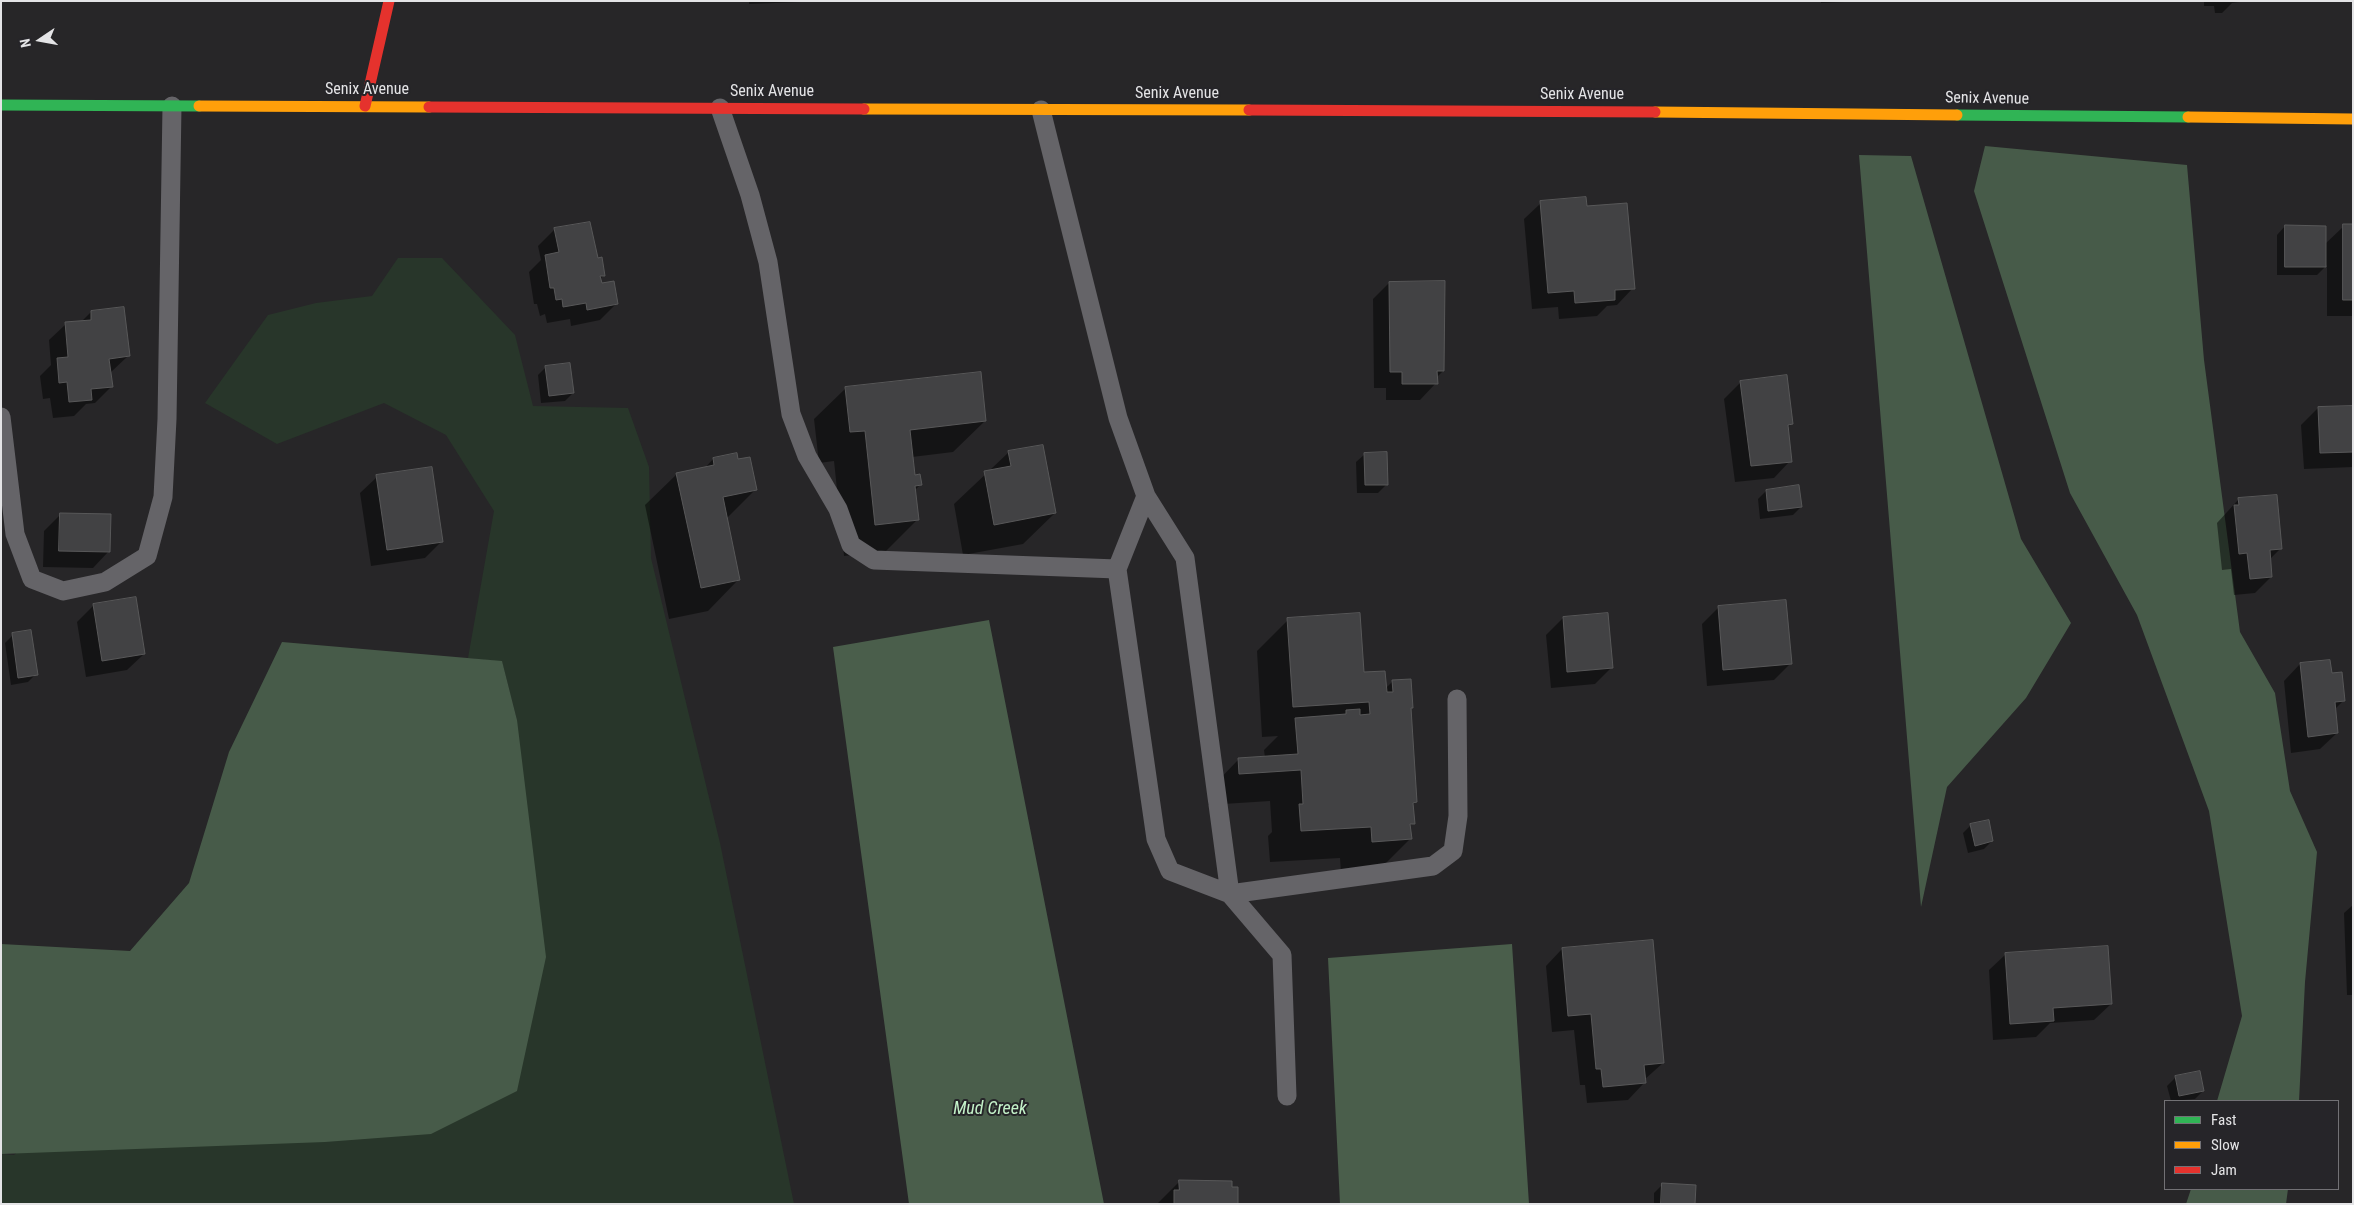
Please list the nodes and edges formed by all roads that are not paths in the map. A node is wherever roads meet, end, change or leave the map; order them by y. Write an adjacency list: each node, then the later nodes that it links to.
1 (389, 1): 4 (street)
2 (1, 105): 3 (street, Senix Avenue)
3 (172, 106): 4 (street, Senix Avenue); 8 (lane)
4 (365, 106): 5 (street, Senix Avenue)
5 (720, 108): 6 (street, Senix Avenue); 10 (lane)
6 (1040, 110): 7 (street, Senix Avenue); 9 (lane)
7 (2353, 119)
8 (1, 417)
9 (1146, 496): 10 (lane); 12 (lane)
10 (1117, 569): 12 (lane)
11 (1457, 699): 12 (lane)
12 (1230, 894): 13 (lane)
13 (1287, 1096)

